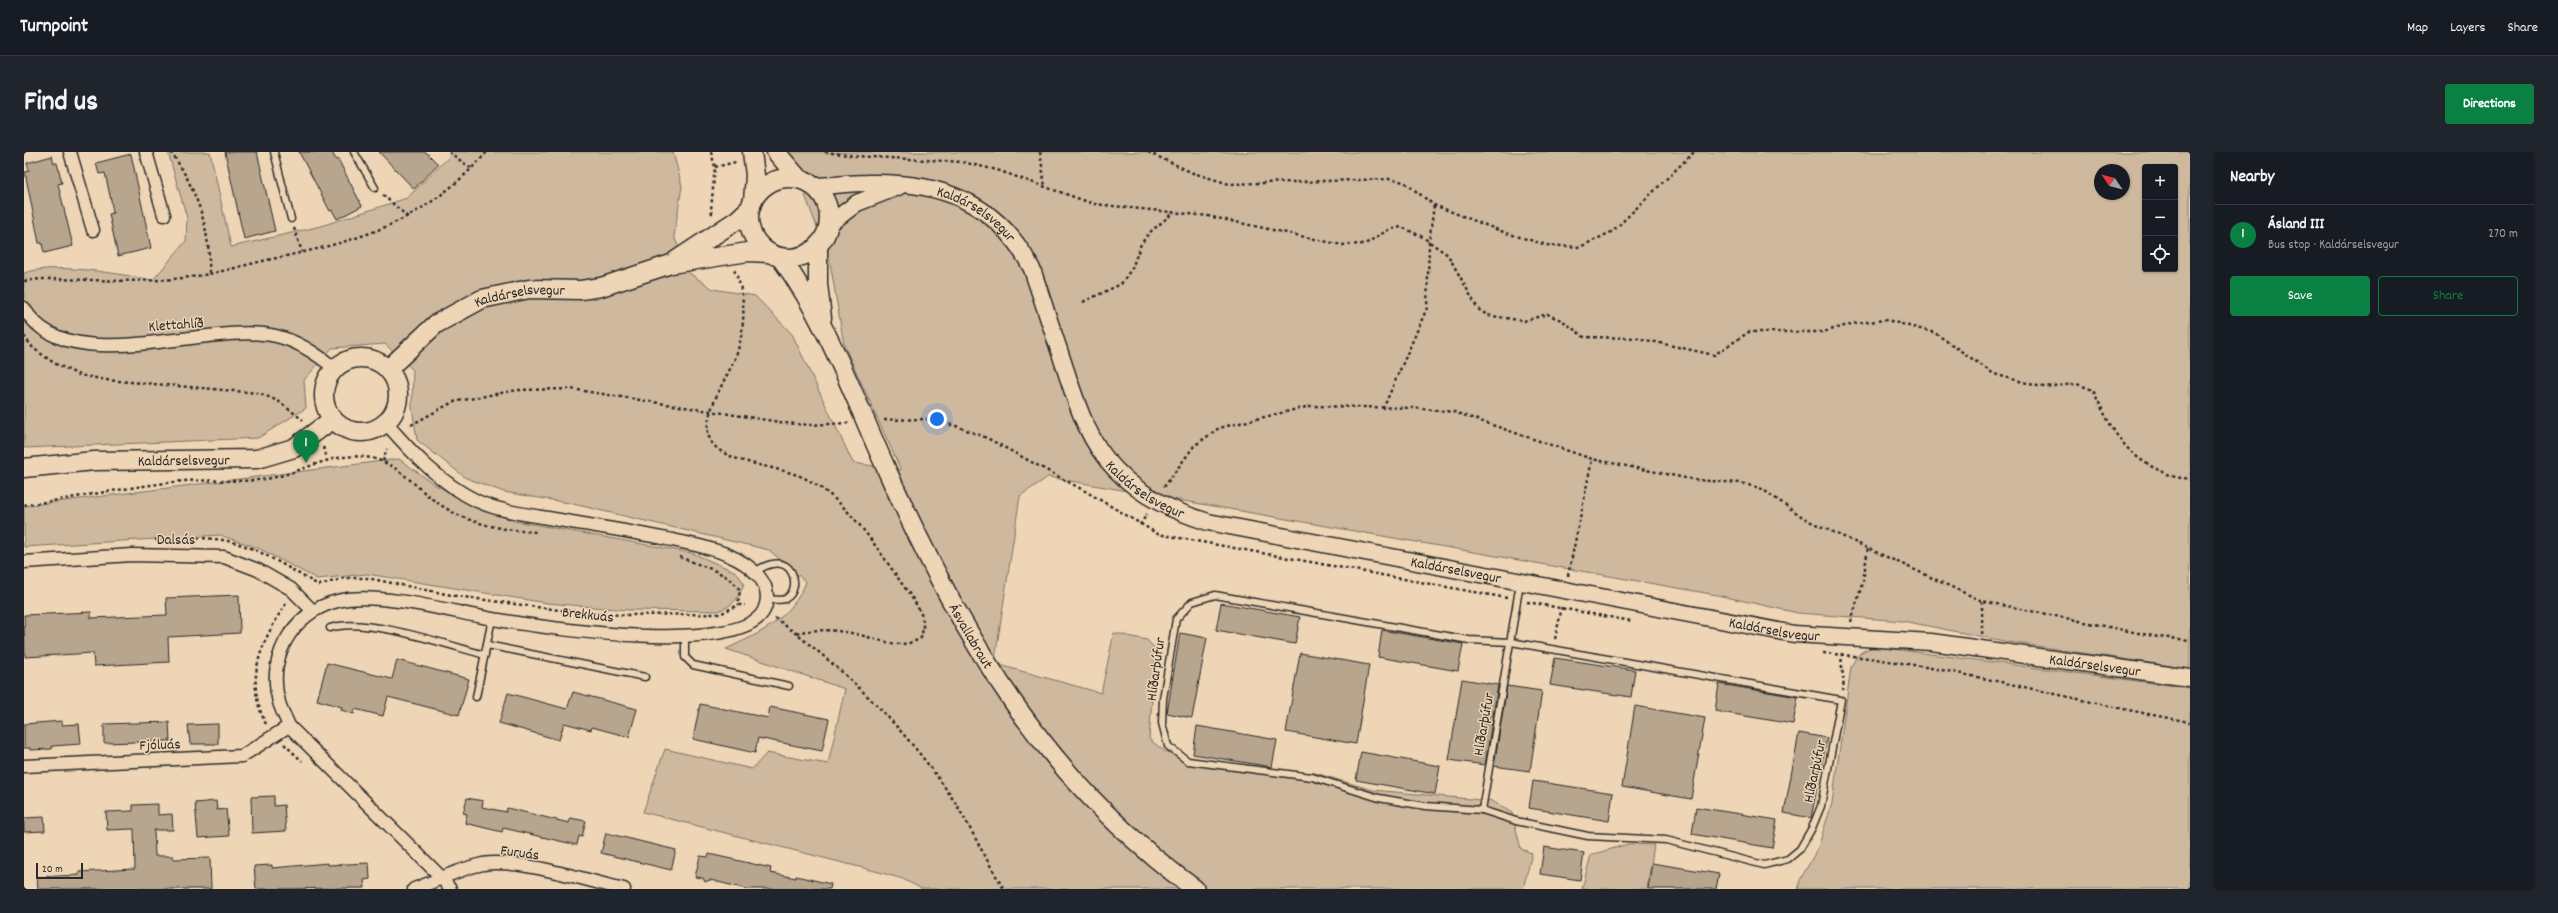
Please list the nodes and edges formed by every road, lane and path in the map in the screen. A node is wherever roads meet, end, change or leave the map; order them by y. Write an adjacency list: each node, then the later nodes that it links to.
1 (70, 152): 28 (street)
2 (146, 152): 23 (street)
3 (172, 152): 35 (path)
4 (274, 152): 26 (lane)
5 (354, 152): 19 (lane)
6 (449, 152): 15 (path)
7 (487, 152): 15 (path)
8 (711, 152): 25 (path)
9 (752, 152): 20 (main road)
10 (776, 152): 16 (main road)
11 (825, 152): 18 (path)
12 (1040, 152): 18 (path)
13 (1148, 152): 21 (path)
14 (1694, 152): 21 (path)
15 (472, 169): 24 (path)
16 (806, 183): 17 (street, Kaldárselsvegur); 20 (main road); 27 (main road)
17 (901, 185): 27 (street, Kaldárselsvegur); 57 (street, Kaldárselsvegur)
18 (1045, 187): 22 (path)
19 (375, 188): 24 (path)
20 (752, 204): 32 (main road); 33 (main road, Kaldárselsvegur)
21 (1434, 205): 29 (path)
22 (1174, 212): 29 (path); 37 (path)
23 (164, 215)
24 (408, 217): 31 (path)
25 (713, 218)
26 (291, 219): 31 (path)
27 (828, 225): 30 (main road)
28 (93, 230)
29 (1429, 243): 43 (path); 56 (path)
30 (818, 245): 32 (main road); 39 (main road, Ásvallabraut)
31 (302, 252): 35 (path)
32 (774, 255): 33 (main road, Kaldárselsvegur); 39 (main road, Ásvallabraut)
33 (671, 264): 42 (main road, Kaldárselsvegur)
34 (732, 266): 44 (path)
35 (209, 273): 36 (path)
36 (24, 281)
37 (1083, 302)
38 (24, 308): 41 (street, Klettahlíð)
39 (823, 328): 95 (main road, Ásvallabraut)
40 (24, 336): 45 (path)
41 (334, 368): 42 (main road); 46 (main road)
42 (388, 369): 47 (main road)
43 (1383, 409): 53 (path); 57 (path)
44 (711, 410): 48 (path); 49 (path); 75 (path)
45 (303, 420)
46 (333, 420): 47 (main road); 55 (main road, Kaldárselsvegur)
47 (386, 422): 64 (street)
48 (856, 423)
49 (411, 425)
50 (322, 446): 52 (path)
51 (387, 449): 54 (path)
52 (327, 458): 54 (path); 58 (path)
53 (1592, 459): 66 (path); 68 (path)
54 (383, 461): 60 (path)
55 (24, 468)
56 (2190, 478)
57 (1156, 502): 59 (path); 65 (street, Kaldárselsvegur)
58 (24, 505)
59 (1140, 525)
60 (541, 532)
61 (151, 540): 69 (path)
62 (678, 556): 69 (path)
63 (24, 562): 71 (street, Dalsás)
64 (756, 572): 67 (street); 67 (lane)
65 (1520, 581): 66 (street, Kaldárselsvegur); 78 (lane, Hlíðarþúfur)
66 (1566, 589): 80 (path); 81 (street, Kaldárselsvegur)
67 (766, 599): 76 (street, Brekkuás)
68 (1982, 601): 77 (path); 81 (path)
69 (738, 605): 70 (path)
70 (745, 605)
71 (312, 610): 73 (street, Brekkuás); 87 (street, Brekkuás)
72 (775, 617): 75 (path)
73 (492, 619): 76 (street, Brekkuás); 79 (lane)
74 (330, 628): 82 (lane)
75 (796, 633): 94 (path)
76 (685, 637): 85 (lane)
77 (2190, 640)
78 (1511, 642): 80 (lane, Hlíðarþúfur); 89 (lane, Hlíðarþúfur); 89 (lane, Hlíðarþúfur)
79 (487, 645): 82 (lane); 83 (lane)
80 (1553, 649): 89 (lane, Hlíðarþúfur)
81 (1982, 649): 84 (street, Kaldárselsvegur)
82 (485, 655): 86 (lane)
83 (645, 677)
84 (2190, 678)
85 (789, 686)
86 (476, 697)
87 (289, 726): 88 (street, Fjóluás); 90 (street, Brekkuás)
88 (24, 766)
89 (1482, 810)
90 (441, 876): 91 (street, Furuás); 92 (street, Brekkuás); 93 (street, Furuás)
91 (414, 889)
92 (450, 889)
93 (624, 889)
94 (1004, 889)
95 (1195, 889)

